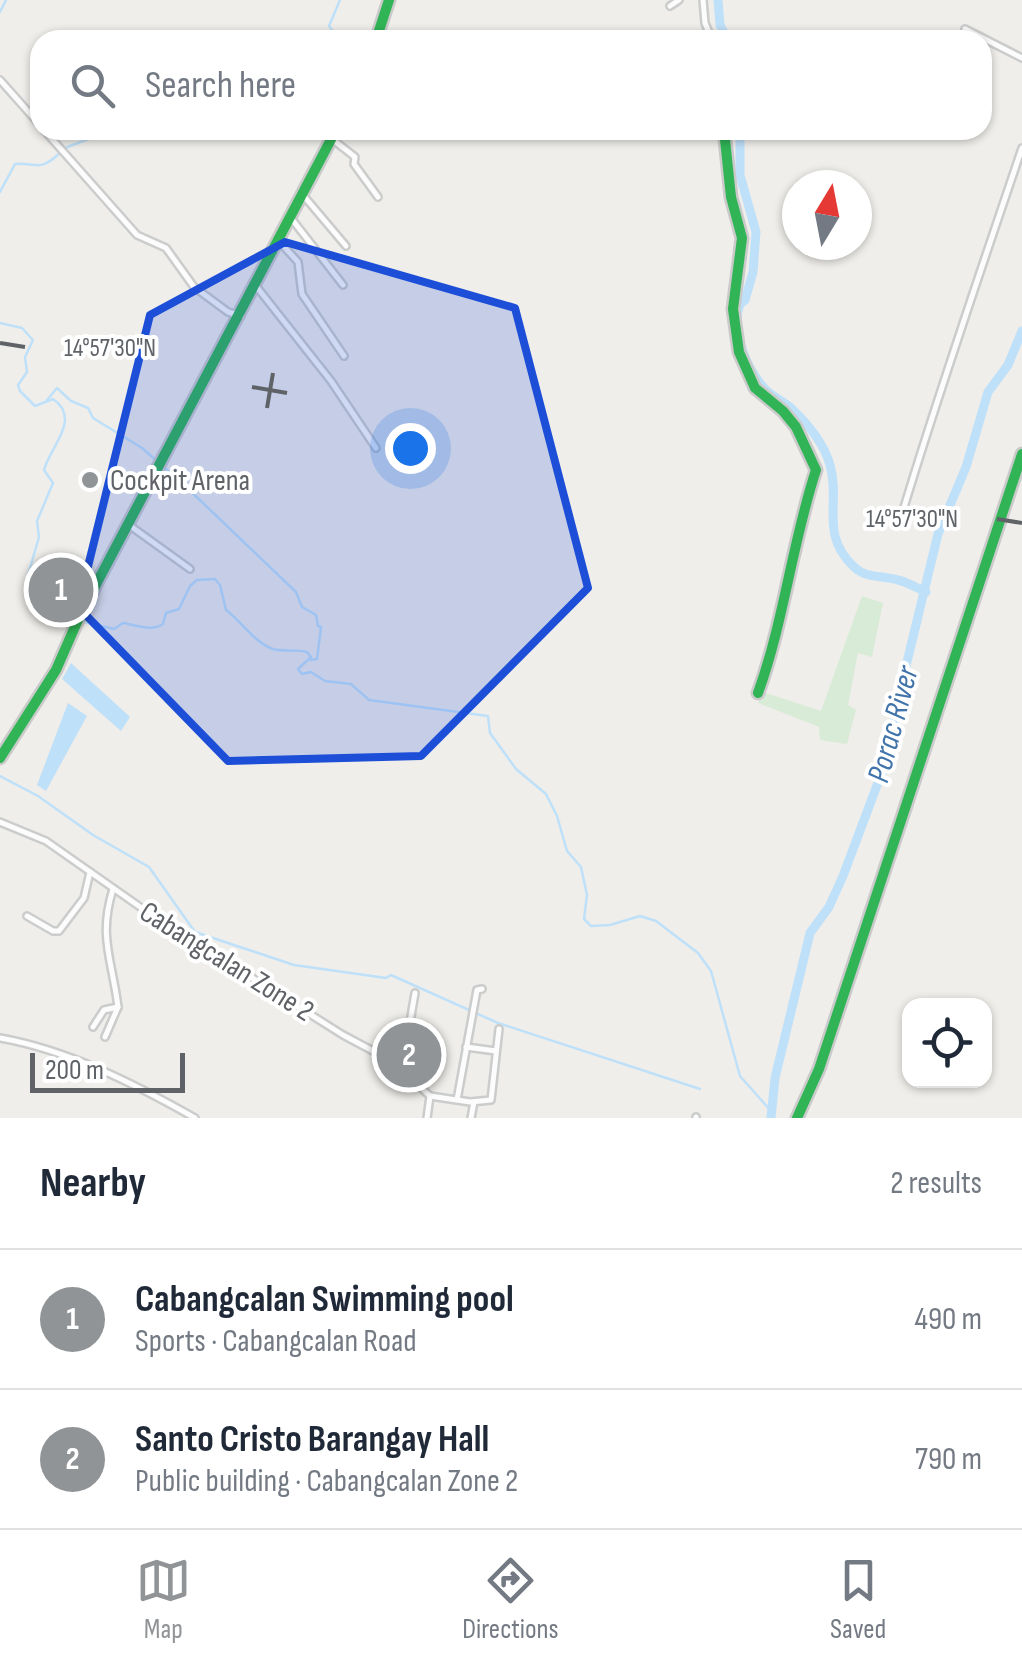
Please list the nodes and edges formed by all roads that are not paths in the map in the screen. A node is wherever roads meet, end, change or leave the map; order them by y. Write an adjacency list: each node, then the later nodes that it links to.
1 (389, 0): 5 (street)
2 (679, 0): 4 (street)
3 (703, 0): 6 (street)
4 (670, 6)
5 (379, 30)
6 (708, 30)
7 (992, 43): 8 (street)
8 (1022, 58)
9 (0, 80): 10 (street)
10 (30, 114)
11 (53, 140): 23 (street)
12 (331, 140): 16 (street)
13 (339, 140): 17 (street)
14 (725, 140): 30 (street)
15 (1022, 148): 27 (street)
16 (302, 195): 18 (street); 20 (street)
17 (378, 197)
18 (290, 218): 19 (street); 21 (street)
19 (279, 240): 22 (street); 24 (street)
20 (346, 246)
21 (342, 285)
22 (256, 286): 23 (street); 25 (street)
23 (240, 318): 28 (street)
24 (344, 356)
25 (376, 448)
26 (1022, 454): 52 (street)
27 (902, 514)
28 (128, 525): 29 (street); 31 (street)
29 (190, 569)
30 (758, 693)
31 (0, 758)
32 (0, 822): 33 (street, Cabangcalan Zone 2)
33 (90, 872): 34 (street, Cabangcalan Zone 2); 35 (street)
34 (113, 889): 38 (street); 45 (street, Cabangcalan Zone 2)
35 (27, 916)
36 (482, 989): 43 (street)
37 (416, 993): 45 (street)
38 (118, 1007): 39 (street); 41 (street)
39 (94, 1026)
40 (499, 1029): 44 (street)
41 (105, 1037)
42 (0, 1038): 49 (street)
43 (466, 1046): 44 (street); 47 (street)
44 (496, 1051): 48 (street)
45 (402, 1070): 46 (street, Cabangcalan Zone 2)
46 (430, 1096): 47 (street); 50 (street)
47 (457, 1101): 48 (street)
48 (474, 1102): 51 (street)
49 (195, 1118)
50 (427, 1118)
51 (471, 1118)
52 (797, 1118)

